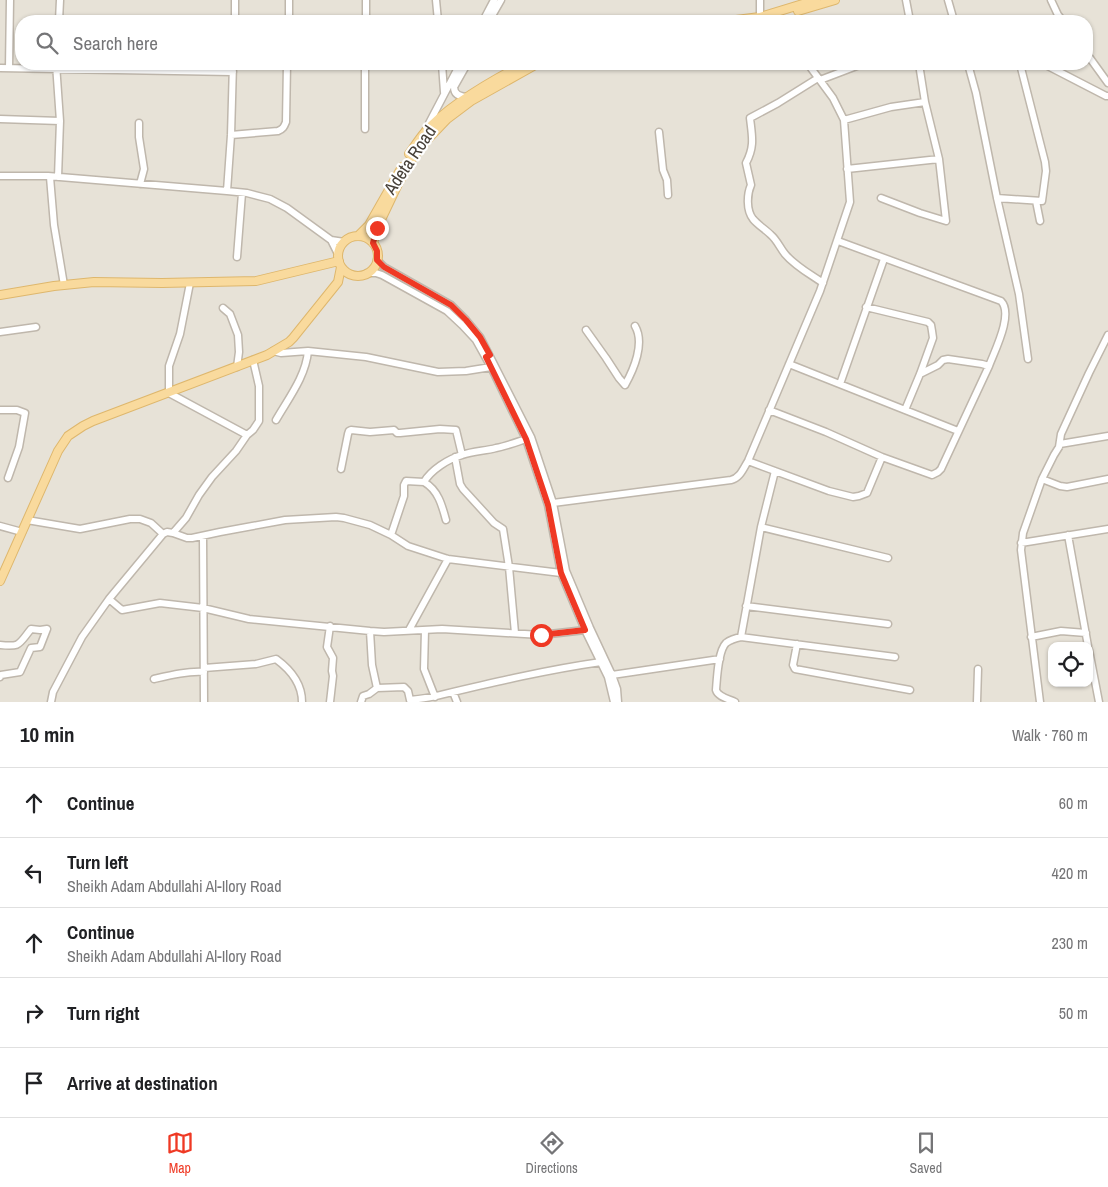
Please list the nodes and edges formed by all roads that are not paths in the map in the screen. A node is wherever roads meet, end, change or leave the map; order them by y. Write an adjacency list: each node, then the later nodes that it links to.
1 (10, 0): 30 (street)
2 (60, 0): 15 (street)
3 (235, 0): 16 (street)
4 (289, 0): 17 (street)
5 (366, 0): 18 (street)
6 (436, 0): 19 (street)
7 (494, 0): 20 (street)
8 (501, 0): 21 (street)
9 (760, 0): 22 (street)
10 (816, 0): 23 (main road)
11 (834, 0): 24 (main road)
12 (906, 0): 25 (street)
13 (948, 0): 26 (street)
14 (1052, 0): 27 (street)
15 (59, 15)
16 (235, 15)
17 (289, 15)
18 (366, 15)
19 (437, 15)
20 (486, 15)
21 (492, 15)
22 (761, 15)
23 (773, 15)
24 (791, 15)
25 (909, 15)
26 (952, 15)
27 (1058, 15)
28 (1093, 62): 49 (street)
29 (0, 68): 30 (street)
30 (9, 68): 31 (street)
31 (15, 68)
32 (55, 70): 56 (street)
33 (174, 70): 47 (street)
34 (288, 70): 61 (street)
35 (366, 70): 58 (street)
36 (442, 70): 50 (street)
37 (457, 70): 50 (street)
38 (464, 70): 51 (street)
39 (514, 70): 51 (main road, Adeta Road)
40 (526, 70): 79 (main road, Adeta Road)
41 (812, 70): 48 (street)
42 (845, 70): 48 (street)
43 (920, 70): 53 (street)
44 (970, 70): 72 (street)
45 (1022, 70): 73 (street)
46 (1056, 70): 52 (street)
47 (233, 72): 61 (street)
48 (819, 79): 55 (street); 88 (street)
49 (1108, 83)
50 (444, 93): 60 (street)
51 (469, 96): 60 (main road, Adeta Road)
52 (1108, 96)
53 (925, 102): 55 (street); 62 (street)
54 (0, 119): 56 (street)
55 (844, 120): 63 (street)
56 (60, 121): 66 (street)
57 (139, 123): 67 (street)
58 (365, 129)
59 (659, 132): 70 (street)
60 (425, 133): 75 (main road, Adeta Road)
61 (231, 135): 68 (street)
62 (939, 159): 63 (street); 71 (street)
63 (847, 169): 77 (street)
64 (0, 176): 65 (street)
65 (50, 177): 66 (street); 89 (street)
66 (58, 177): 67 (street)
67 (140, 184): 68 (street)
68 (227, 190): 69 (street)
69 (242, 193): 76 (street); 80 (street)
70 (668, 195)
71 (881, 198)
72 (997, 198): 73 (street); 101 (street)
73 (1036, 201): 74 (street)
74 (1040, 221)
75 (358, 236): 78 (main road); 79 (main road)
76 (331, 240): 78 (street); 83 (street)
77 (838, 241): 81 (street); 88 (street)
78 (344, 242): 83 (main road)
79 (373, 243): 82 (main road)
80 (237, 257)
81 (884, 259): 91 (street); 104 (street)
82 (377, 260): 84 (main road); 100 (street)
83 (339, 261): 85 (main road); 86 (main road); 87 (main road)
84 (367, 273): 85 (main road); 100 (street)
85 (352, 275): 86 (main road)
86 (338, 282): 98 (main road)
87 (190, 283): 89 (main road); 109 (street)
88 (823, 283): 103 (street)
89 (64, 285): 90 (main road)
90 (0, 295)
91 (866, 307): 107 (street); 108 (street)
92 (223, 308): 105 (street)
93 (635, 326): 95 (street)
94 (36, 327): 96 (street)
95 (586, 330)
96 (0, 332)
97 (1108, 335): 118 (street)
98 (273, 351): 99 (street); 102 (main road)
99 (308, 352): 106 (street); 113 (street)
100 (488, 356): 106 (street); 128 (street)
101 (1028, 359)
102 (253, 360): 105 (main road); 115 (street)
103 (790, 364): 108 (street); 111 (street)
104 (989, 366): 107 (street); 114 (street)
105 (237, 367): 109 (main road)
106 (491, 367): 117 (street)
107 (920, 374): 112 (street)
108 (840, 384): 112 (street)
109 (169, 393): 115 (street); 129 (main road)
110 (0, 410): 124 (street)
111 (769, 410): 120 (street); 121 (street)
112 (905, 410): 114 (street)
113 (276, 420)
114 (958, 431): 120 (street)
115 (247, 435): 135 (street)
116 (1108, 436): 118 (street)
117 (526, 439): 119 (street); 144 (street)
118 (1060, 444): 125 (street)
119 (458, 456): 122 (street); 127 (street); 143 (street)
120 (882, 457): 123 (street)
121 (748, 461): 123 (street); 128 (street)
122 (341, 469)
123 (774, 470): 132 (street)
124 (8, 478)
125 (1042, 479): 126 (street); 140 (street)
126 (1108, 479)
127 (424, 482): 130 (street); 137 (street)
128 (552, 503): 149 (street)
129 (27, 520): 134 (main road); 136 (street)
130 (446, 520)
131 (0, 526): 134 (street)
132 (760, 527): 141 (street); 147 (street)
133 (1108, 529): 139 (street)
134 (22, 532): 145 (main road)
135 (174, 533): 136 (street); 138 (street)
136 (162, 534): 146 (street)
137 (391, 535): 138 (street); 142 (street)
138 (203, 536): 148 (street)
139 (1068, 536): 140 (street); 157 (street)
140 (1021, 543): 159 (street)
141 (888, 558)
142 (448, 559): 143 (street); 152 (street)
143 (509, 567): 144 (street); 156 (street)
144 (561, 573): 149 (street)
145 (0, 582)
146 (109, 599): 148 (street); 177 (street)
147 (746, 606): 150 (street); 158 (street)
148 (202, 608): 151 (street); 167 (street)
149 (582, 615): 154 (street); 169 (street)
150 (888, 624)
151 (330, 626): 155 (street); 180 (street)
152 (409, 630): 153 (street); 155 (street)
153 (425, 630): 156 (street); 175 (street)
154 (585, 630): 156 (street); 165 (street)
155 (370, 631): 172 (street)
156 (515, 633)
157 (1086, 634): 159 (street); 160 (street)
158 (741, 637): 161 (street); 164 (street)
159 (1032, 637): 187 (street)
160 (1087, 642)
161 (798, 644): 163 (street); 173 (street)
162 (0, 645): 170 (street)
163 (895, 657)
164 (720, 658): 169 (street); 185 (street)
165 (601, 662): 174 (street); 183 (street)
166 (978, 668): 186 (street)
167 (204, 670): 171 (street); 178 (street); 179 (street)
168 (1093, 671): 188 (street)
169 (612, 675): 184 (street)
170 (0, 677)
171 (154, 679)
172 (377, 688): 176 (street); 181 (street)
173 (910, 690)
174 (453, 692): 175 (street); 182 (street)
175 (435, 697): 176 (street)
176 (408, 701)
177 (51, 702)
178 (204, 702)
179 (302, 702)
180 (330, 702)
181 (361, 702)
182 (457, 702)
183 (614, 702)
184 (618, 702)
185 (735, 702)
186 (977, 702)
187 (1040, 702)
188 (1099, 702)

